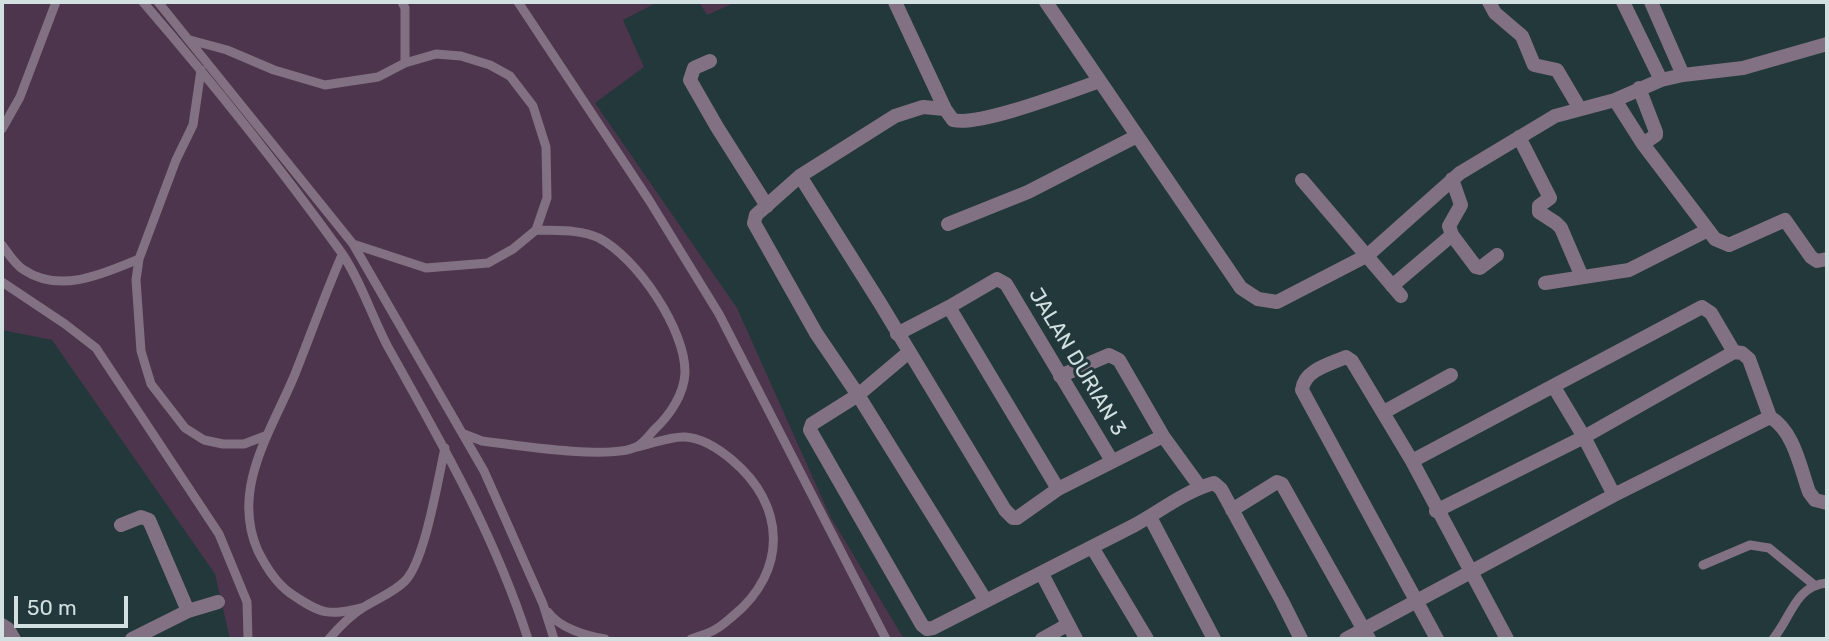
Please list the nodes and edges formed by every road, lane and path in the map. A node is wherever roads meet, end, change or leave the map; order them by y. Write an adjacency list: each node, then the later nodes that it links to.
1 (56, 2): 23 (lane)
2 (143, 2): 15 (lane)
3 (158, 2): 11 (lane)
4 (402, 2): 14 (lane)
5 (518, 2): 94 (lane)
6 (895, 2): 21 (street)
7 (1046, 2): 18 (street)
8 (1489, 2): 22 (street)
9 (1623, 2): 17 (street)
10 (1651, 2): 16 (street)
11 (189, 40): 14 (lane); 35 (lane)
12 (1827, 44): 16 (street)
13 (710, 61): 30 (street)
14 (405, 62): 32 (lane)
15 (201, 69): 37 (lane); 40 (lane)
16 (1683, 75): 17 (street)
17 (1661, 80): 19 (street)
18 (1100, 81): 21 (street); 24 (street)
19 (1639, 88): 20 (street); 26 (street)
20 (1615, 100): 22 (street); 26 (street)
21 (946, 109): 27 (street)
22 (1580, 109): 25 (street)
23 (2, 129)
24 (1137, 136): 31 (street); 38 (street)
25 (1519, 137): 28 (street); 42 (street)
26 (1643, 144): 33 (street)
27 (800, 176): 30 (street); 46 (street)
28 (1452, 179): 34 (street); 38 (street)
29 (1302, 180): 38 (street)
30 (767, 206): 52 (street)
31 (948, 224)
32 (536, 230): 35 (lane); 59 (lane)
33 (1708, 230): 41 (street); 42 (street)
34 (1452, 235): 38 (street); 39 (street)
35 (353, 244): 55 (lane)
36 (2, 245): 40 (lane)
37 (342, 255): 56 (lane); 60 (lane)
38 (1368, 255)
39 (1497, 255)
40 (139, 259): 56 (lane)
41 (1827, 259)
42 (1582, 276): 44 (street)
43 (2, 282): 88 (lane)
44 (1545, 283)
45 (950, 307): 46 (street, JALAN DURIAN 3); 50 (street, JALAN DURIAN 3); 64 (street)
46 (897, 334): 47 (street)
47 (909, 352): 52 (street); 64 (street)
48 (1734, 352): 51 (street); 54 (street); 58 (street)
49 (1451, 375): 53 (street)
50 (1060, 376): 57 (street); 61 (street, JALAN DURIAN 3)
51 (1554, 387): 58 (street); 62 (street)
52 (858, 395): 78 (street); 78 (street)
53 (1384, 412): 62 (street); 77 (street)
54 (1770, 417): 65 (street); 66 (street)
55 (463, 434): 59 (lane); 80 (lane)
56 (265, 436): 81 (lane)
57 (1163, 436): 61 (street); 63 (street)
58 (1584, 437): 65 (street); 68 (street)
59 (636, 447): 93 (lane)
60 (445, 448): 81 (lane); 90 (lane)
61 (1112, 461): 64 (street)
62 (1412, 461): 68 (street)
63 (1200, 487): 67 (street); 69 (street)
64 (1058, 489)
65 (1614, 495): 73 (street)
66 (1827, 503)
67 (1232, 510): 85 (street); 99 (street)
68 (1436, 511): 73 (street)
69 (1150, 517): 71 (street); 98 (street)
70 (121, 525): 82 (street)
71 (1092, 547): 74 (street); 97 (street)
72 (1703, 565): 76 (lane)
73 (1470, 573): 77 (street); 102 (street)
74 (1042, 574): 78 (street); 84 (street)
75 (1827, 583): 76 (lane)
76 (1813, 584): 103 (lane)
77 (1416, 600): 85 (street); 101 (street)
78 (986, 601)
79 (218, 602): 82 (street)
80 (542, 604): 91 (lane); 92 (lane)
81 (364, 607): 89 (lane)
82 (188, 611): 87 (street)
83 (2, 625): 86 (street)
84 (1067, 625): 95 (street); 96 (street)
85 (1366, 634): 100 (street)
86 (14, 639)
87 (132, 639)
88 (248, 639)
89 (329, 639)
90 (528, 639)
91 (554, 639)
92 (605, 639)
93 (691, 639)
94 (886, 639)
95 (1042, 639)
96 (1076, 639)
97 (1147, 639)
98 (1214, 639)
99 (1301, 639)
100 (1346, 639)
101 (1437, 639)
102 (1507, 639)
103 (1773, 639)

